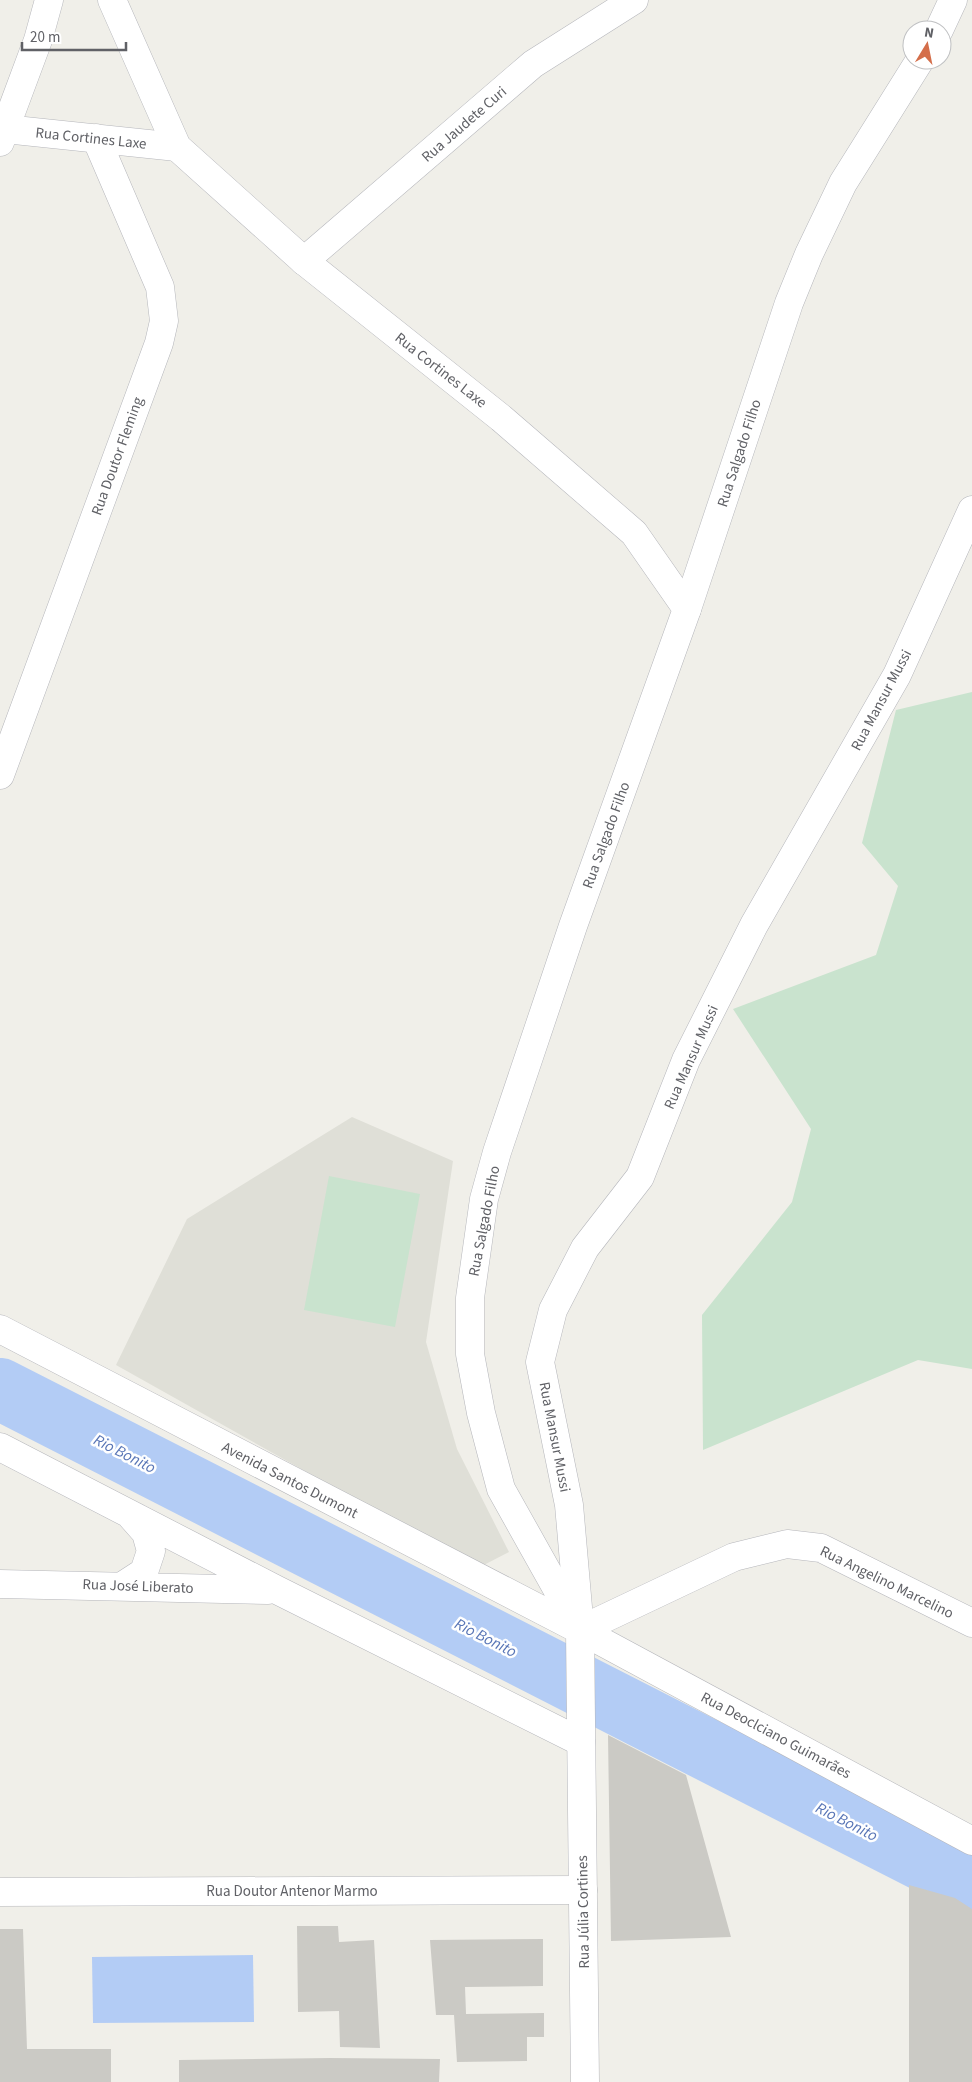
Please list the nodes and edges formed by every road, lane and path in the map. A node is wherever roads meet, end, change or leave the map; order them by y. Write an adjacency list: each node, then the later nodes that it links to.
1 (49, 0): 7 (street)
2 (112, 0): 9 (street, Rua Cortines Laxe)
3 (634, 0): 10 (street, Rua Jaudete Curi)
4 (953, 0): 5 (street)
5 (944, 20)
6 (914, 70): 12 (street, Rua Salgado Filho)
7 (2, 136): 8 (street, Rua Cortines Laxe)
8 (96, 138): 9 (street, Rua Cortines Laxe); 13 (street, Rua Doutor Fleming)
9 (176, 147): 10 (street, Rua Cortines Laxe)
10 (304, 261): 12 (street, Rua Cortines Laxe)
11 (972, 510): 21 (street, Rua Mansur Mussi)
12 (687, 609): 21 (street, Rua Salgado Filho)
13 (0, 775)
14 (0, 1329): 21 (street, Avenida Santos Dumont)
15 (0, 1447): 16 (street)
16 (128, 1513): 18 (street); 19 (street)
17 (0, 1584): 18 (street, Rua José Liberato)
18 (124, 1585): 19 (street, Rua José Liberato)
19 (277, 1590): 22 (street)
20 (972, 1623): 21 (street, Rua Angelino Marcelino)
21 (580, 1630): 22 (street, Rua Mansur Mussi); 23 (street, Rua Deoclciano Guimarães)
22 (580, 1742): 24 (street, Rua Júlia Cortines)
23 (972, 1841)
24 (583, 1890): 25 (street, Rua Doutor Antenor Marmo); 26 (street, Rua Júlia Cortines)
25 (0, 1892)
26 (585, 2082)

